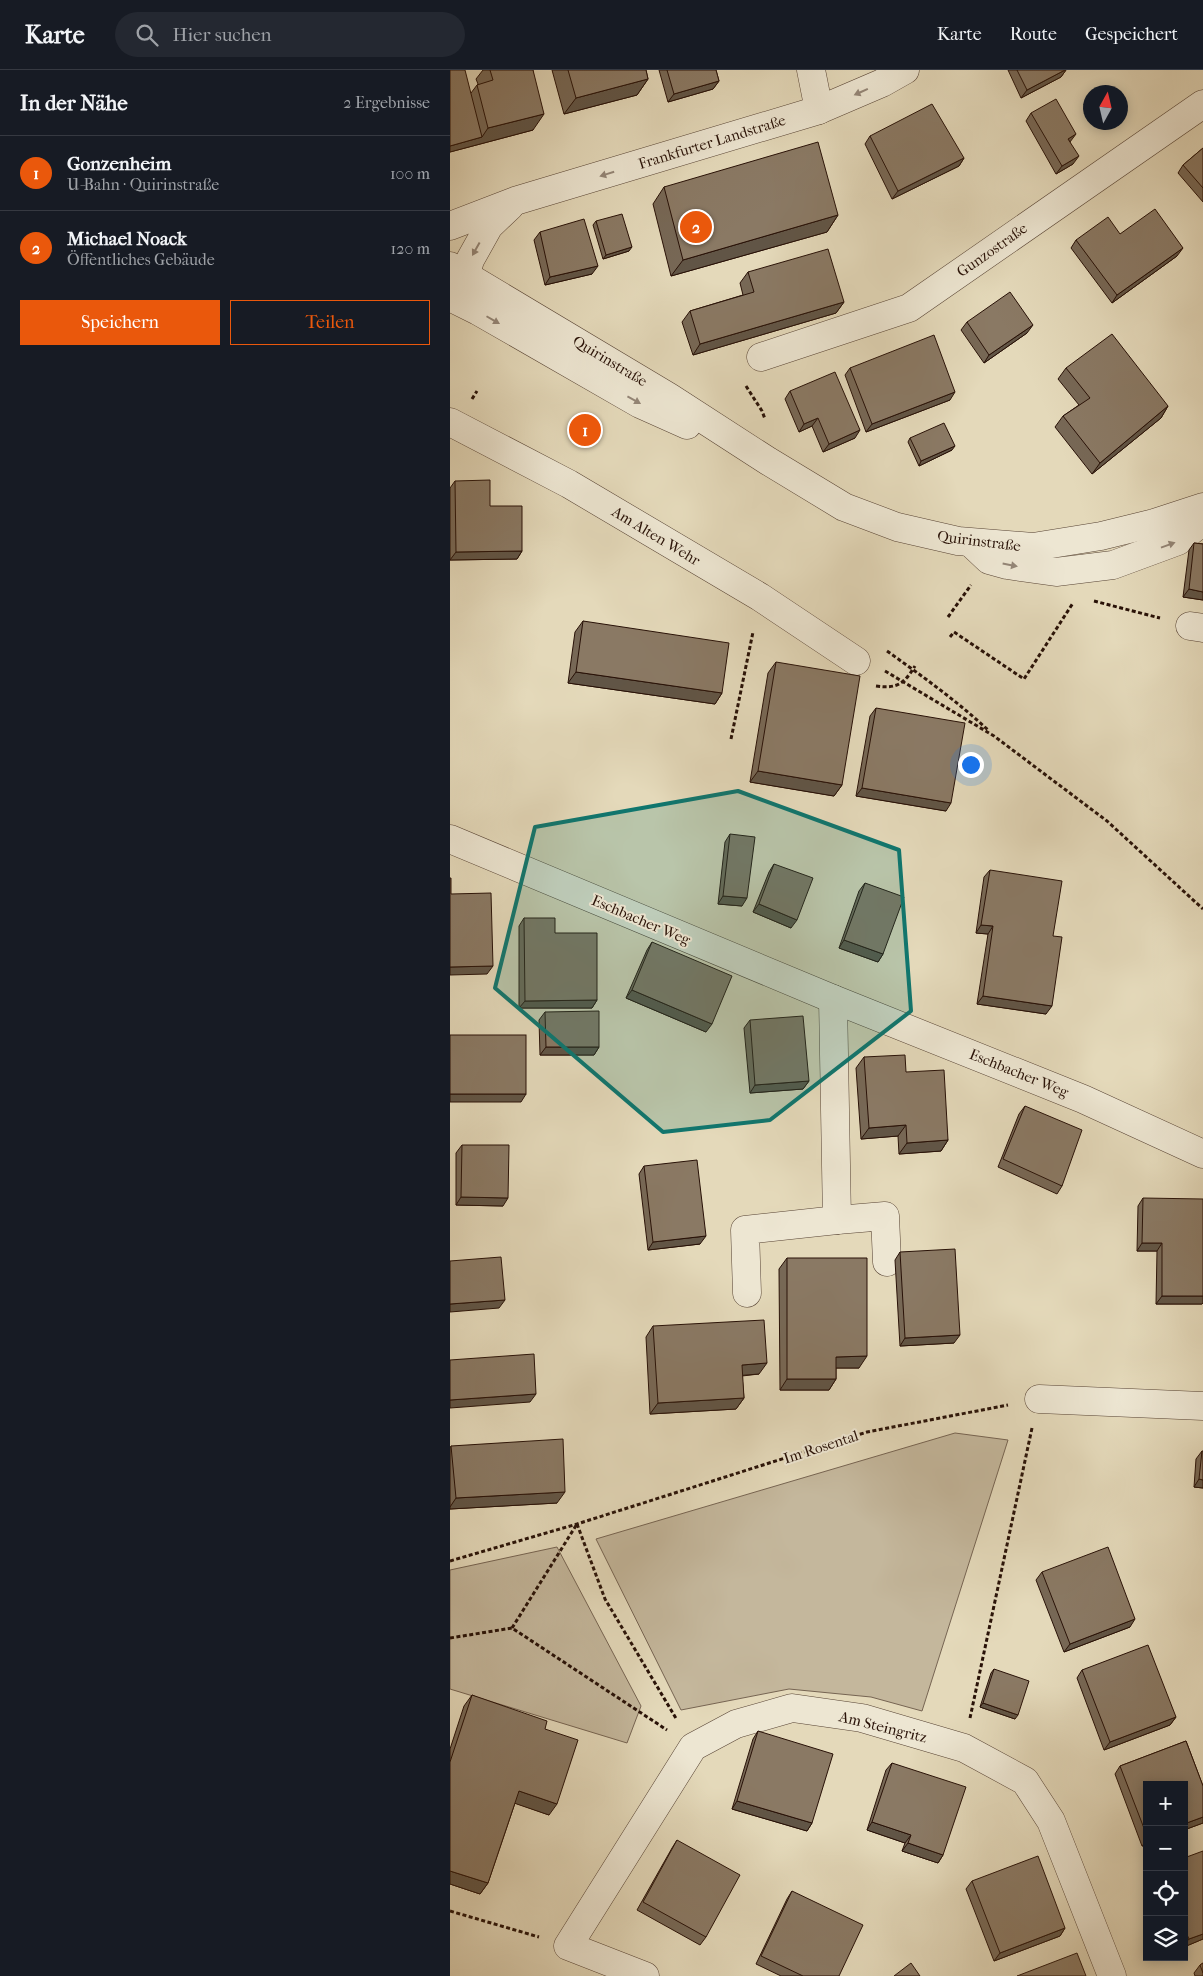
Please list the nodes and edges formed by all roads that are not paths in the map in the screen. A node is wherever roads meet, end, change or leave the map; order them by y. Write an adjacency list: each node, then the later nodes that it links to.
1 (811, 70): 4 (street)
2 (905, 70): 4 (street, Frankfurter Landstraße, one-way to 4)
3 (1203, 104): 8 (street, Gunzostraße)
4 (819, 110): 5 (street, Frankfurter Landstraße, one-way to 5)
5 (515, 201): 6 (street, Frankfurter Landstraße); 7 (street, Frankfurter Landstraße, one-way to 7)
6 (450, 226)
7 (455, 286): 10 (street, Quirinstraße, one-way to 10); 10 (street, Quirinstraße)
8 (761, 357)
9 (450, 422): 14 (street, Am Alten Wehr)
10 (768, 461): 13 (street, Quirinstraße)
11 (1203, 507): 13 (street, Quirinstraße)
12 (1203, 521): 13 (street, one-way to 12)
13 (969, 542)
14 (856, 661)
15 (450, 839): 16 (street, Eschbacher Weg)
16 (833, 999): 17 (street, Eschbacher Weg); 18 (street)
17 (1203, 1154)
18 (837, 1220): 19 (street); 20 (street)
19 (887, 1262)
20 (747, 1292)
21 (1038, 1399): 22 (street)
22 (1203, 1406)
23 (645, 1976): 24 (street, Am Steingritz)
24 (1112, 1976)

